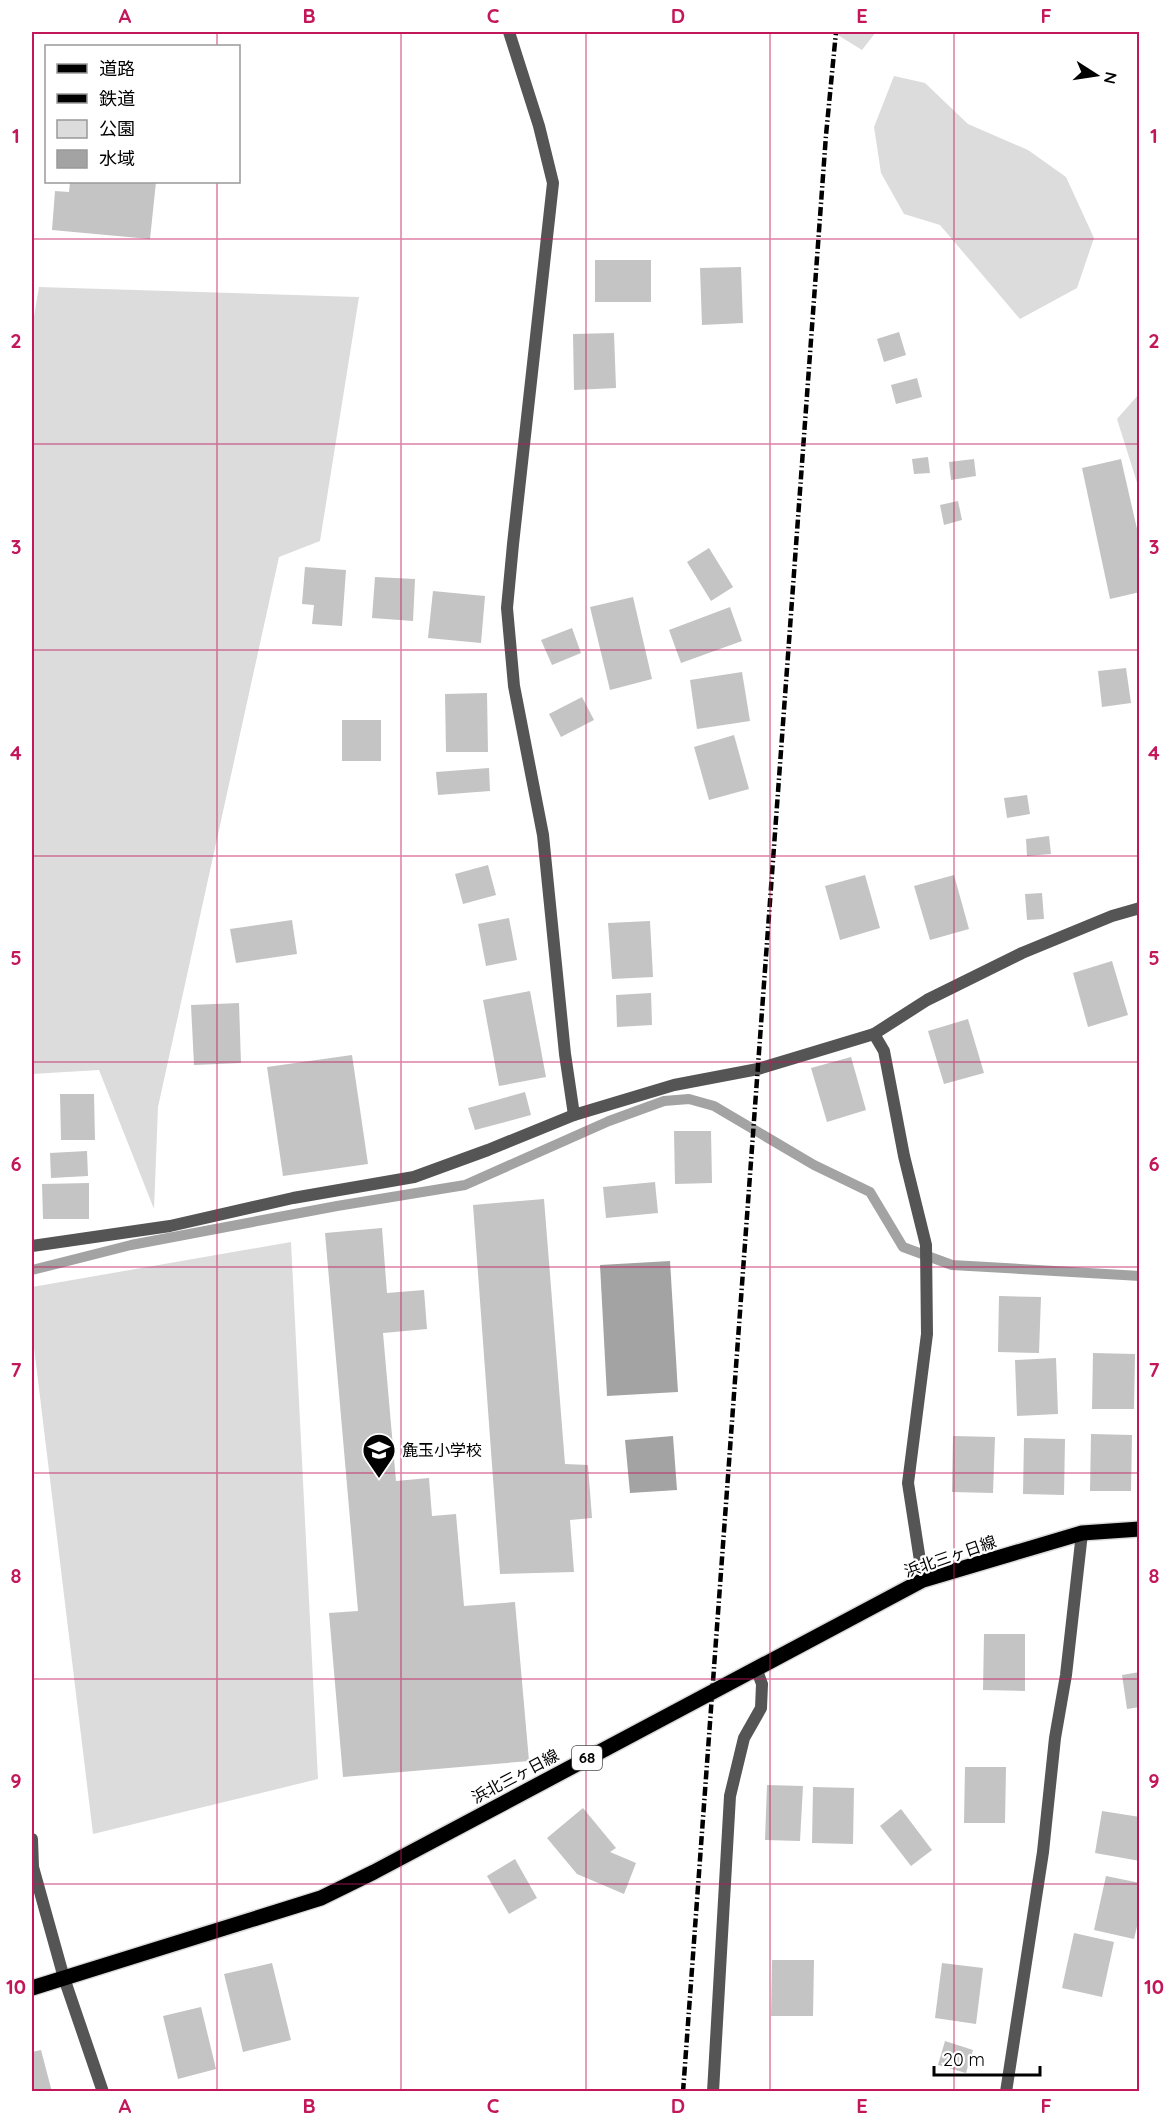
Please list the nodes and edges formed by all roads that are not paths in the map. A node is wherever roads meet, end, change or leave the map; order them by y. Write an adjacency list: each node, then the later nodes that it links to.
1 (509, 32): 4 (street)
2 (1140, 908): 3 (street)
3 (874, 1034): 4 (street); 8 (street)
4 (574, 1115): 5 (street)
5 (32, 1246)
6 (1140, 1529): 7 (main road, 浜北三ヶ日線 / 68)
7 (1082, 1533): 8 (main road, 浜北三ヶ日線 / 68); 15 (street)
8 (923, 1580): 9 (main road, 浜北三ヶ日線 / 68)
9 (756, 1668): 11 (main road, 浜北三ヶ日線 / 68); 14 (street)
10 (32, 1839): 11 (street)
11 (64, 1978): 12 (main road, 浜北三ヶ日線 / 68); 13 (street)
12 (32, 1988)
13 (103, 2091)
14 (714, 2091)
15 (1006, 2091)

